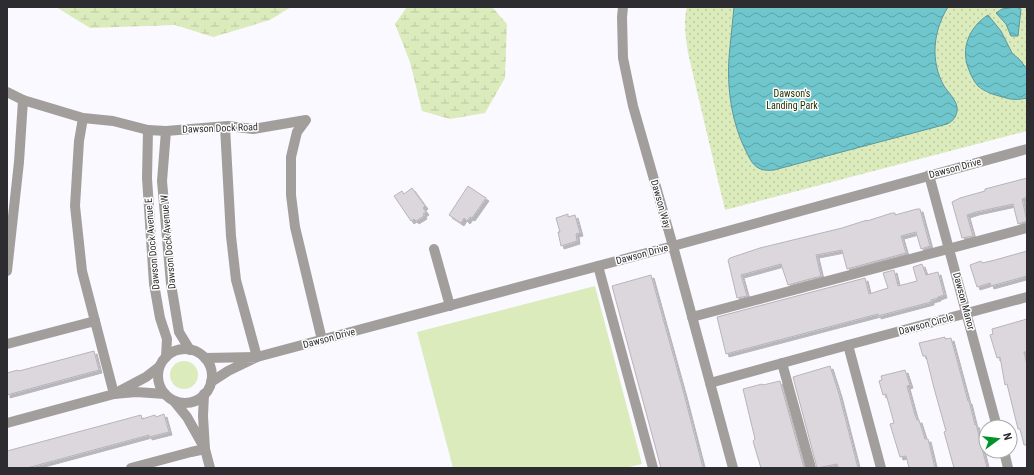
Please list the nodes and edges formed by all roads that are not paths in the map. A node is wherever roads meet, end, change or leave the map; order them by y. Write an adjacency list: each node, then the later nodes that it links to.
1 (623, 7): 11 (street, Dawson Way)
2 (7, 92): 3 (street, Dawson Dock Road)
3 (23, 100): 4 (street, Dawson Dock Road); 15 (street)
4 (83, 118): 6 (street, Dawson Dock Road); 20 (street)
5 (225, 127): 7 (street, Dawson Dock Road); 21 (street, Dawson Dock Road); 26 (street)
6 (148, 130): 7 (street, Dawson Dock Road); 25 (street, Dawson Dock Avenue E)
7 (166, 131): 24 (street, Dawson Dock Avenue W)
8 (1027, 149): 9 (street, Dawson Drive)
9 (929, 175): 11 (street, Dawson Drive); 13 (street, Dawson Manor)
10 (1027, 228): 13 (street)
11 (673, 246): 14 (street, Dawson Drive); 19 (street, Dawson Way)
12 (434, 248): 17 (street)
13 (950, 248): 18 (street, Dawson Manor); 19 (street)
14 (598, 266): 17 (street, Dawson Drive); 41 (street)
15 (7, 271)
16 (1027, 297): 18 (street, Dawson Circle)
17 (450, 306): 21 (street, Dawson Drive)
18 (967, 313): 23 (street, Dawson Circle); 36 (street, Dawson Manor)
19 (692, 317): 31 (street, Dawson Way)
20 (95, 321): 22 (street); 32 (street)
21 (322, 340): 26 (street, Dawson Drive)
22 (7, 344)
23 (848, 345): 28 (street, Dawson Circle); 44 (street)
24 (190, 350): 25 (street); 27 (street)
25 (166, 357): 29 (street)
26 (257, 357): 27 (street, Dawson Drive); 30 (street, Dawson Drive)
27 (205, 358): 30 (street)
28 (782, 363): 31 (street, Dawson Circle); 43 (street)
29 (160, 368): 32 (street); 33 (street)
30 (211, 382): 34 (street)
31 (710, 383): 42 (street, Dawson Way)
32 (114, 394): 33 (street); 37 (street)
33 (165, 394): 35 (street)
34 (204, 394): 35 (street); 38 (street)
35 (174, 400): 38 (street)
36 (995, 419)
37 (7, 422)
38 (206, 449): 39 (street); 40 (street)
39 (131, 468)
40 (210, 468)
41 (653, 468)
42 (732, 468)
43 (811, 468)
44 (881, 468)

